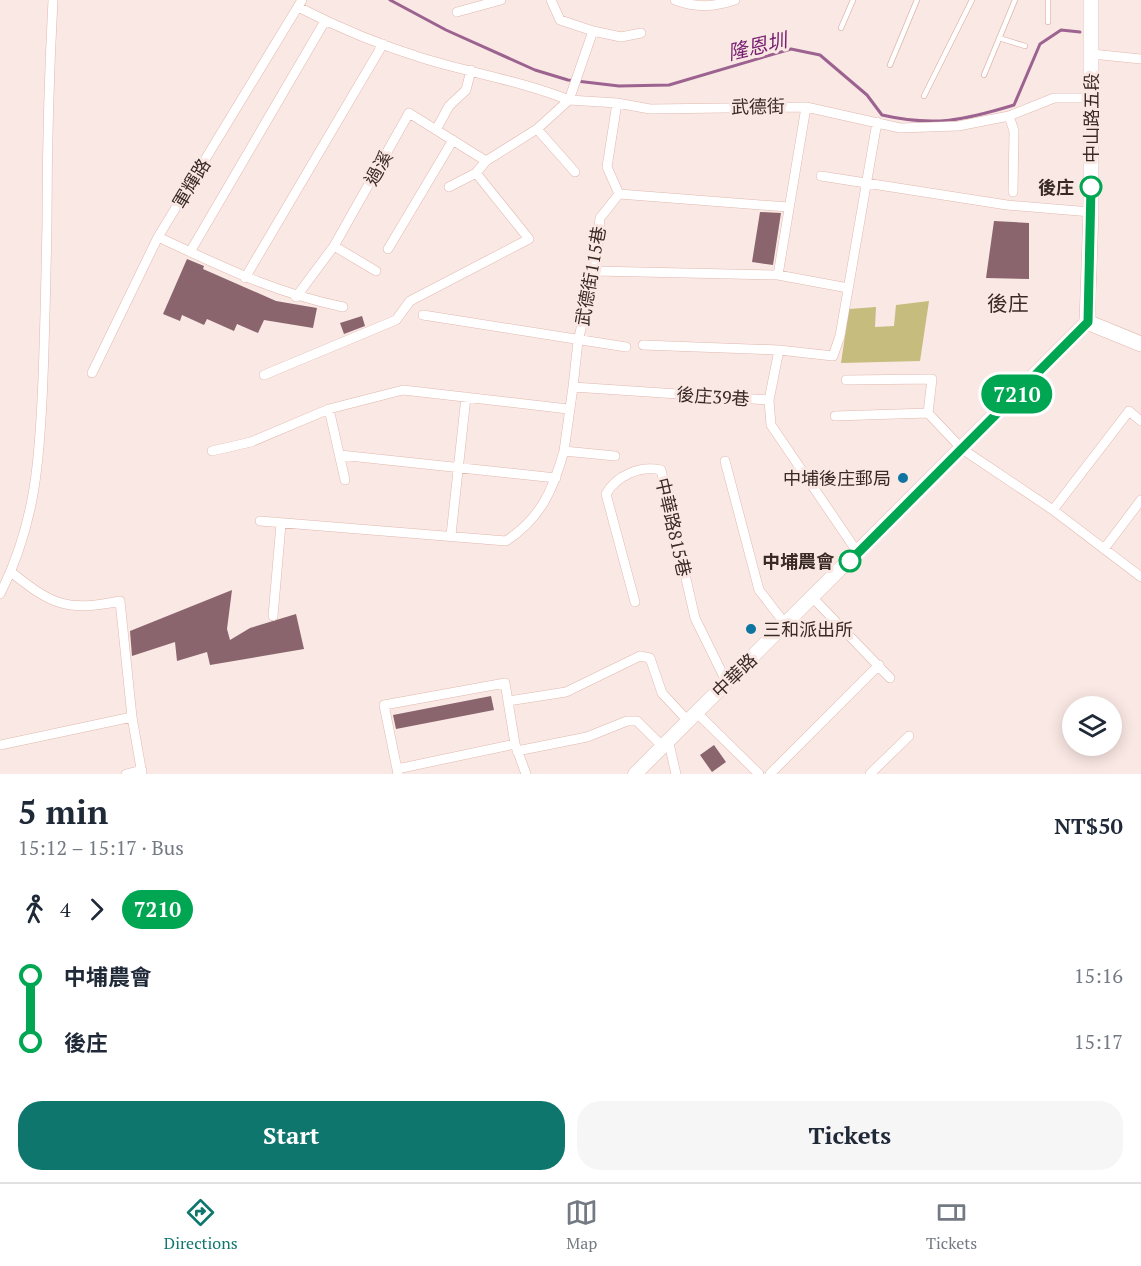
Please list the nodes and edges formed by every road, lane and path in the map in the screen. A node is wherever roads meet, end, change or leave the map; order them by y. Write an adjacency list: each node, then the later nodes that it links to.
1 (53, 0): 92 (street)
2 (501, 0): 13 (street)
3 (551, 0): 17 (street)
4 (675, 0): 5 (street)
5 (735, 0)
6 (853, 0): 16 (lane)
7 (917, 0): 24 (lane)
8 (972, 0): 27 (lane)
9 (1016, 0): 19 (lane)
10 (1048, 0): 15 (lane)
11 (1091, 0): 22 (main road, 中山路五段)
12 (300, 3): 14 (street, 武德街); 47 (street, 軍輝路)
13 (457, 12)
14 (325, 21): 20 (street, 武德街); 50 (street)
15 (1048, 22)
16 (841, 28)
17 (593, 31): 18 (street); 29 (street)
18 (641, 33)
19 (999, 38): 21 (lane); 26 (lane)
20 (383, 44): 25 (street, 武德街); 54 (street)
21 (1025, 46)
22 (1092, 54): 23 (street); 28 (main road, 中山路五段)
23 (1141, 59)
24 (890, 65)
25 (471, 70): 29 (street, 武德街); 34 (street)
26 (984, 75)
27 (924, 96)
28 (1091, 98): 32 (street, 武德街); 46 (main road, 中山路五段)
29 (569, 100): 30 (street, 武德街); 35 (street)
30 (617, 103): 31 (street, 武德街); 44 (street)
31 (806, 107): 33 (street, 武德街); 45 (street)
32 (1009, 116): 33 (street, 武德街); 43 (street)
33 (877, 122): 41 (street)
34 (437, 128): 36 (street, 過溪); 48 (street, 過溪)
35 (537, 129): 37 (street); 38 (street)
36 (453, 140): 37 (street, 過溪); 49 (street)
37 (486, 161): 39 (street)
38 (575, 172)
39 (476, 173): 42 (street); 66 (street)
40 (821, 176): 41 (street)
41 (866, 183): 46 (street); 55 (street)
42 (449, 187)
43 (1013, 192)
44 (619, 194): 45 (street); 52 (street, 武德街115巷)
45 (788, 207): 53 (street)
46 (1091, 212): 59 (main road, 中山路五段)
47 (158, 237): 50 (street); 65 (street, 軍輝路)
48 (334, 246): 51 (street); 56 (street, 過溪)
49 (388, 249)
50 (190, 252): 54 (street)
51 (376, 271)
52 (595, 271): 53 (street); 60 (street, 武德街115巷)
53 (778, 275): 55 (street)
54 (244, 278): 56 (street)
55 (848, 288): 64 (street)
56 (296, 297): 57 (street)
57 (343, 307)
58 (423, 315): 60 (street)
59 (1088, 322): 61 (main road); 76 (main road, 中華路)
60 (578, 341): 63 (street); 68 (street, 武德街115巷)
61 (1141, 344)
62 (643, 345): 64 (street)
63 (626, 346)
64 (778, 351): 70 (street)
65 (92, 372)
66 (264, 375)
67 (846, 380): 73 (street)
68 (573, 387): 70 (street, 後庄39巷); 72 (street)
69 (466, 397): 71 (street); 72 (street); 82 (street)
70 (769, 400): 91 (street, 後庄39巷)
71 (329, 409): 77 (street); 79 (street)
72 (568, 409): 78 (street)
73 (928, 413): 74 (street); 76 (street)
74 (835, 416)
75 (1141, 421): 86 (street)
76 (962, 449): 86 (street); 91 (main road, 中華路)
77 (212, 451)
78 (564, 451): 80 (street); 83 (street)
79 (340, 455): 82 (street); 84 (street)
80 (615, 456)
81 (725, 461): 98 (street)
82 (460, 468): 83 (street); 89 (street)
83 (556, 478): 89 (street)
84 (345, 480)
85 (1141, 500): 90 (street)
86 (1053, 510): 90 (street)
87 (260, 521): 88 (street)
88 (281, 524): 89 (street); 97 (street)
89 (451, 535)
90 (1104, 549): 93 (street)
91 (858, 553): 95 (main road, 中華路)
92 (11, 572): 94 (street); 104 (street)
93 (1141, 577)
94 (0, 594)
95 (813, 598): 98 (main road, 中華路); 99 (street)
96 (635, 602): 101 (street, 中華路815巷)
97 (273, 616)
98 (786, 625): 101 (main road, 中華路)
99 (879, 665): 100 (street); 116 (street)
100 (890, 678)
101 (726, 681): 103 (main road, 中華路)
102 (508, 701): 103 (street); 108 (street); 110 (street)
103 (692, 716): 106 (main road, 中華路); 115 (street)
104 (132, 717): 107 (street); 109 (street)
105 (909, 736): 117 (street)
106 (665, 742): 108 (street); 113 (main road, 中華路); 114 (street)
107 (0, 746)
108 (516, 748): 110 (street); 111 (street)
109 (142, 772): 112 (street)
110 (398, 772)
111 (522, 773)
112 (126, 774)
113 (635, 774)
114 (676, 774)
115 (759, 774)
116 (770, 774)
117 (870, 774)

